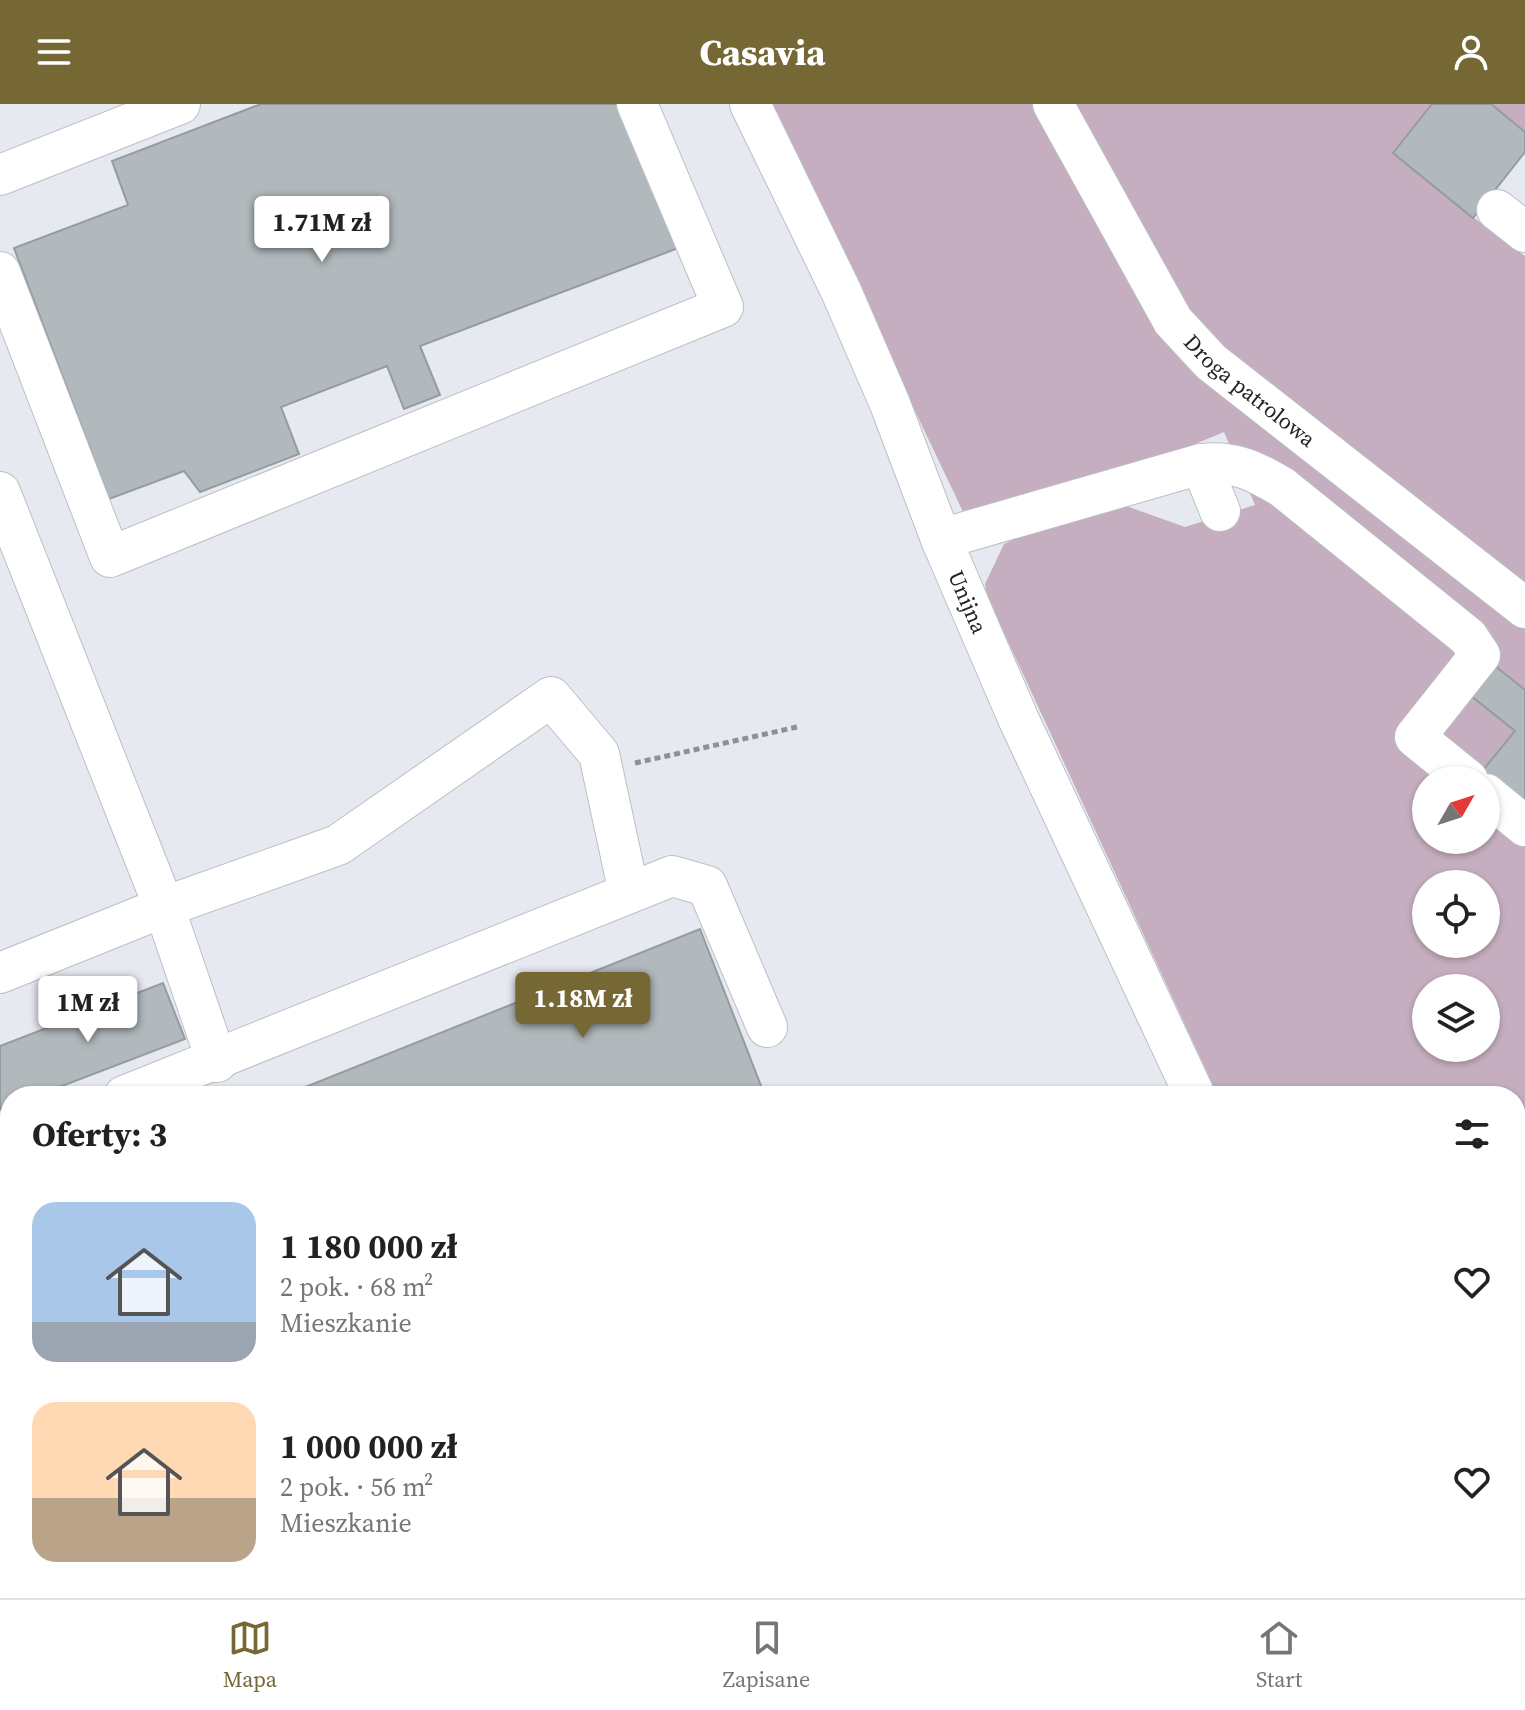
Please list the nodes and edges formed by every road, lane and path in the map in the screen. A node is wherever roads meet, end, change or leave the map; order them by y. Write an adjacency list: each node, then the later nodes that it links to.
1 (180, 104): 5 (street)
2 (637, 104): 6 (street)
3 (750, 104): 10 (street, Unijna)
4 (1053, 104): 11 (street, Droga patrolowa)
5 (0, 175)
6 (0, 272)
7 (1201, 464): 9 (street); 10 (street); 13 (street)
8 (0, 492): 18 (street)
9 (1220, 511)
10 (941, 539): 23 (street, Unijna)
11 (1525, 608)
12 (797, 727): 14 (path)
13 (1451, 766)
14 (602, 770): 17 (street); 18 (street)
15 (1500, 805): 16 (street)
16 (1525, 826)
17 (629, 893): 20 (street); 21 (street)
18 (164, 907): 19 (street); 21 (street)
19 (0, 973)
20 (767, 1027)
21 (217, 1062): 22 (street)
22 (151, 1086)
23 (1190, 1086)

